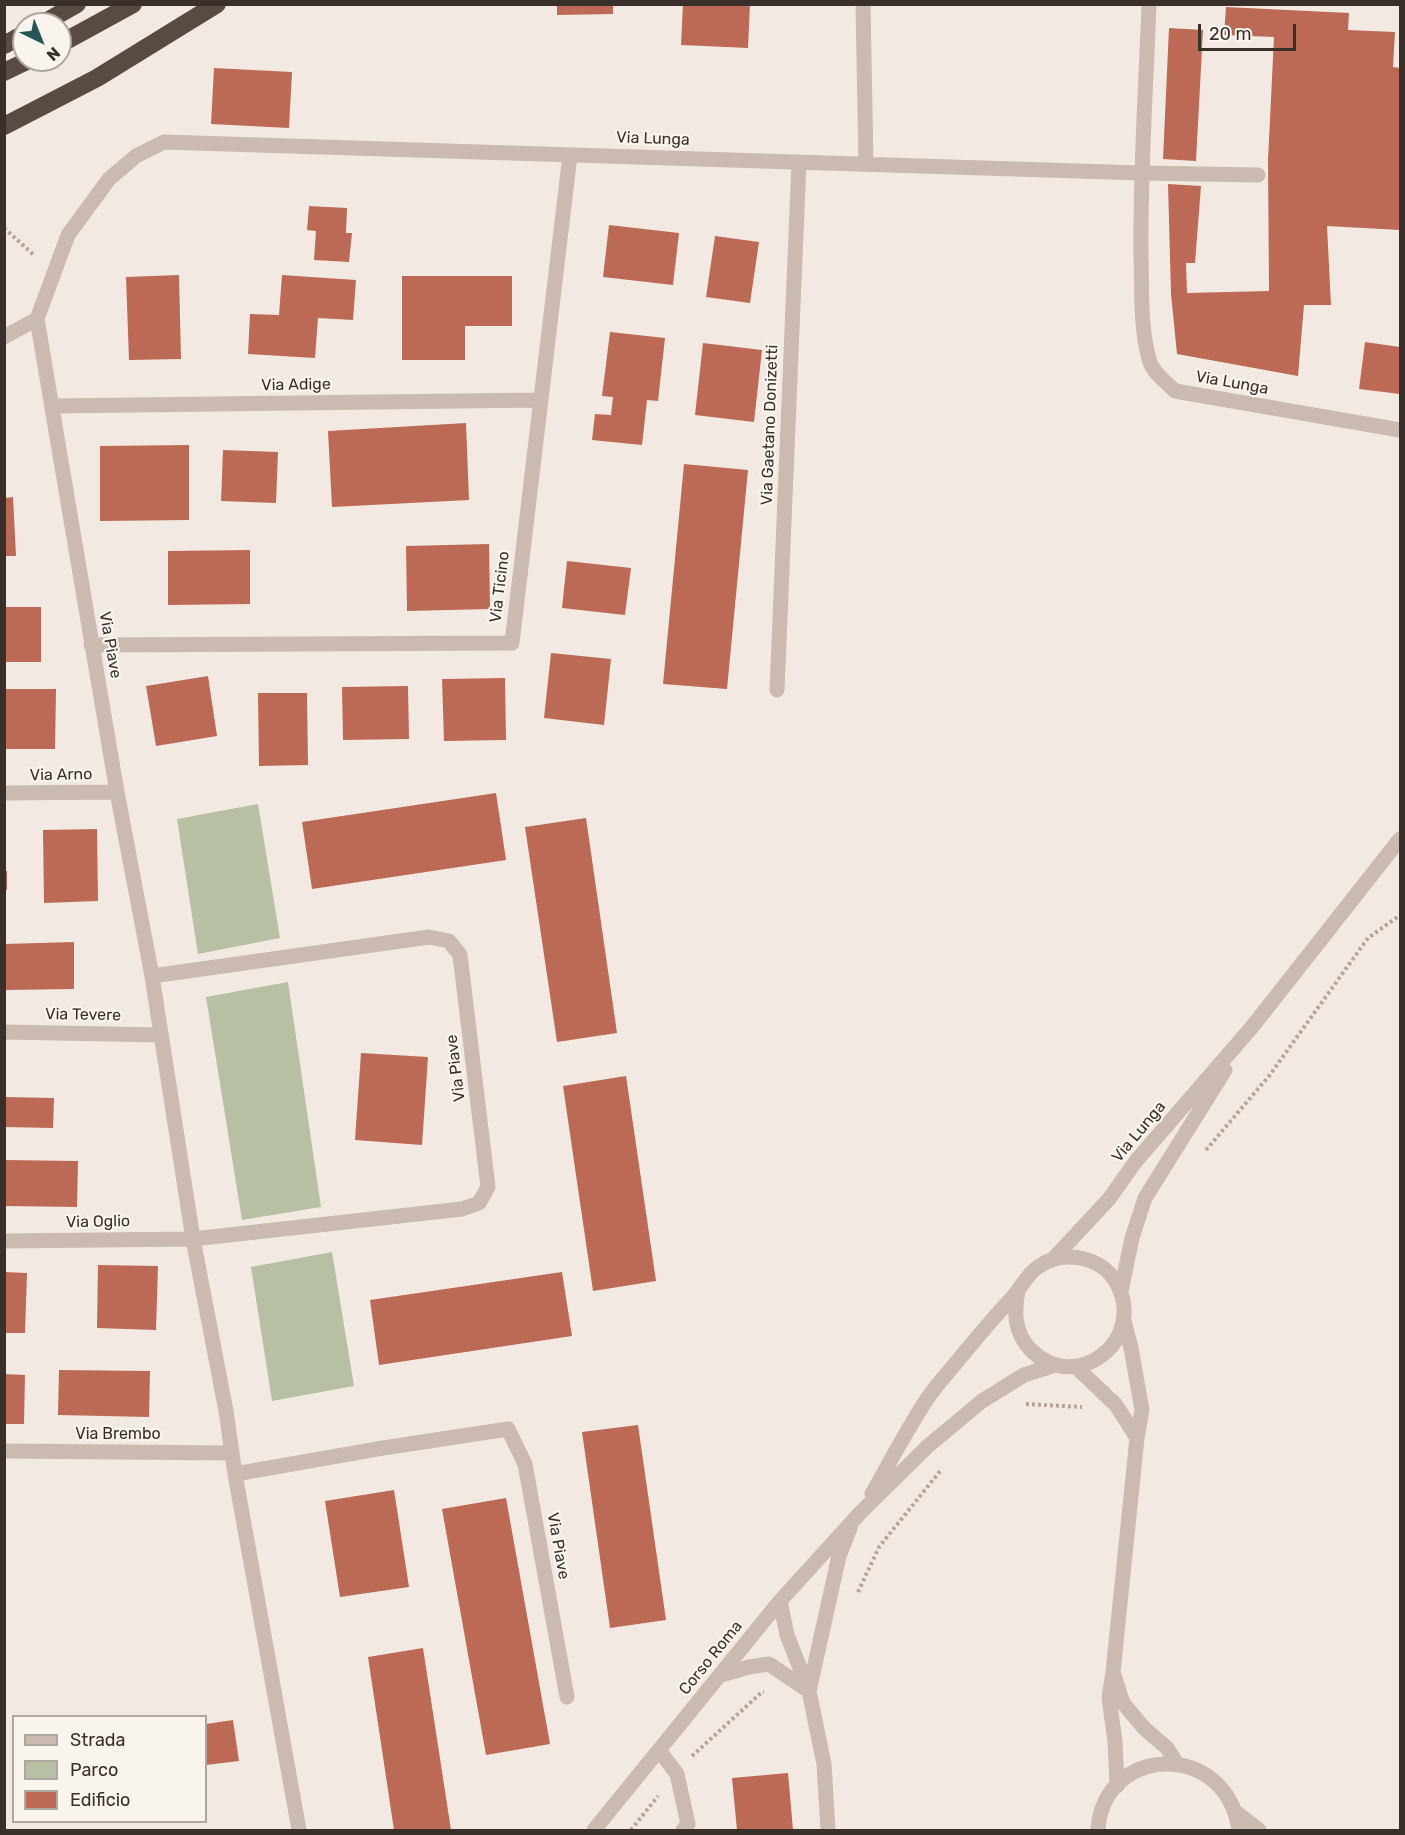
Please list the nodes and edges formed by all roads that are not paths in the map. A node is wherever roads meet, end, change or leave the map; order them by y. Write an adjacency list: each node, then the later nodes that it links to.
1 (77, 4): 6 (highway)
2 (133, 4): 7 (highway)
3 (217, 4): 8 (highway)
4 (863, 4): 11 (street)
5 (1149, 4): 12 (street, Via Lunga)
6 (63, 12)
7 (72, 37)
8 (4, 126)
9 (570, 155): 10 (street, Via Lunga); 14 (street, Via Lunga); 16 (street, Via Ticino)
10 (799, 162): 11 (street, Via Lunga); 20 (street, Via Gaetano Donizetti)
11 (866, 164): 12 (street, Via Lunga)
12 (1141, 173): 13 (street, Via Lunga); 18 (street, Via Lunga)
13 (1258, 175)
14 (37, 319): 15 (street); 17 (street, Via Piave)
15 (4, 337)
16 (540, 399): 17 (street, Via Adige); 19 (street, Via Ticino)
17 (52, 406): 19 (street, Via Piave)
18 (1401, 430)
19 (91, 645): 21 (street, Via Piave)
20 (777, 690)
21 (117, 792): 22 (street, Via Arno); 24 (street, Via Piave)
22 (4, 793)
23 (1401, 839): 25 (street, Via Lunga)
24 (152, 976): 27 (street, Via Piave); 28 (street, Via Piave)
25 (1252, 1027): 30 (street, Via Lunga); 32 (street, Via Lunga)
26 (4, 1032): 27 (street, Via Tevere)
27 (161, 1035): 28 (street, Via Piave)
28 (193, 1239): 29 (street, Via Oglio); 38 (street, Via Piave)
29 (4, 1241)
30 (1053, 1259): 31 (street, Corso Roma); 32 (street)
31 (1018, 1290): 34 (street); 40 (street, Corso Roma)
32 (1121, 1292): 33 (street)
33 (1124, 1321): 35 (street, Corso Roma); 36 (street)
34 (1055, 1365): 35 (street, Corso Roma); 40 (street, Corso Roma)
35 (1076, 1366): 36 (street)
36 (1137, 1438): 42 (street)
37 (4, 1451): 38 (street, Via Brembo)
38 (232, 1453): 39 (street, Via Piave)
39 (235, 1474): 45 (street, Via Piave); 50 (street, Via Piave)
40 (857, 1517): 41 (street, Corso Roma); 44 (street)
41 (780, 1601): 43 (street, Corso Roma); 44 (street)
42 (1113, 1672): 47 (street); 48 (street)
43 (721, 1675): 44 (street); 46 (street, Corso Roma)
44 (809, 1691): 53 (street)
45 (567, 1697)
46 (659, 1750): 51 (street, Corso Roma); 52 (street)
47 (1177, 1764): 48 (street); 49 (street)
48 (1117, 1786): 54 (street)
49 (1237, 1813): 55 (street); 56 (street)
50 (299, 1830)
51 (594, 1830)
52 (683, 1830)
53 (828, 1830)
54 (1098, 1830)
55 (1239, 1830)
56 (1259, 1830)

